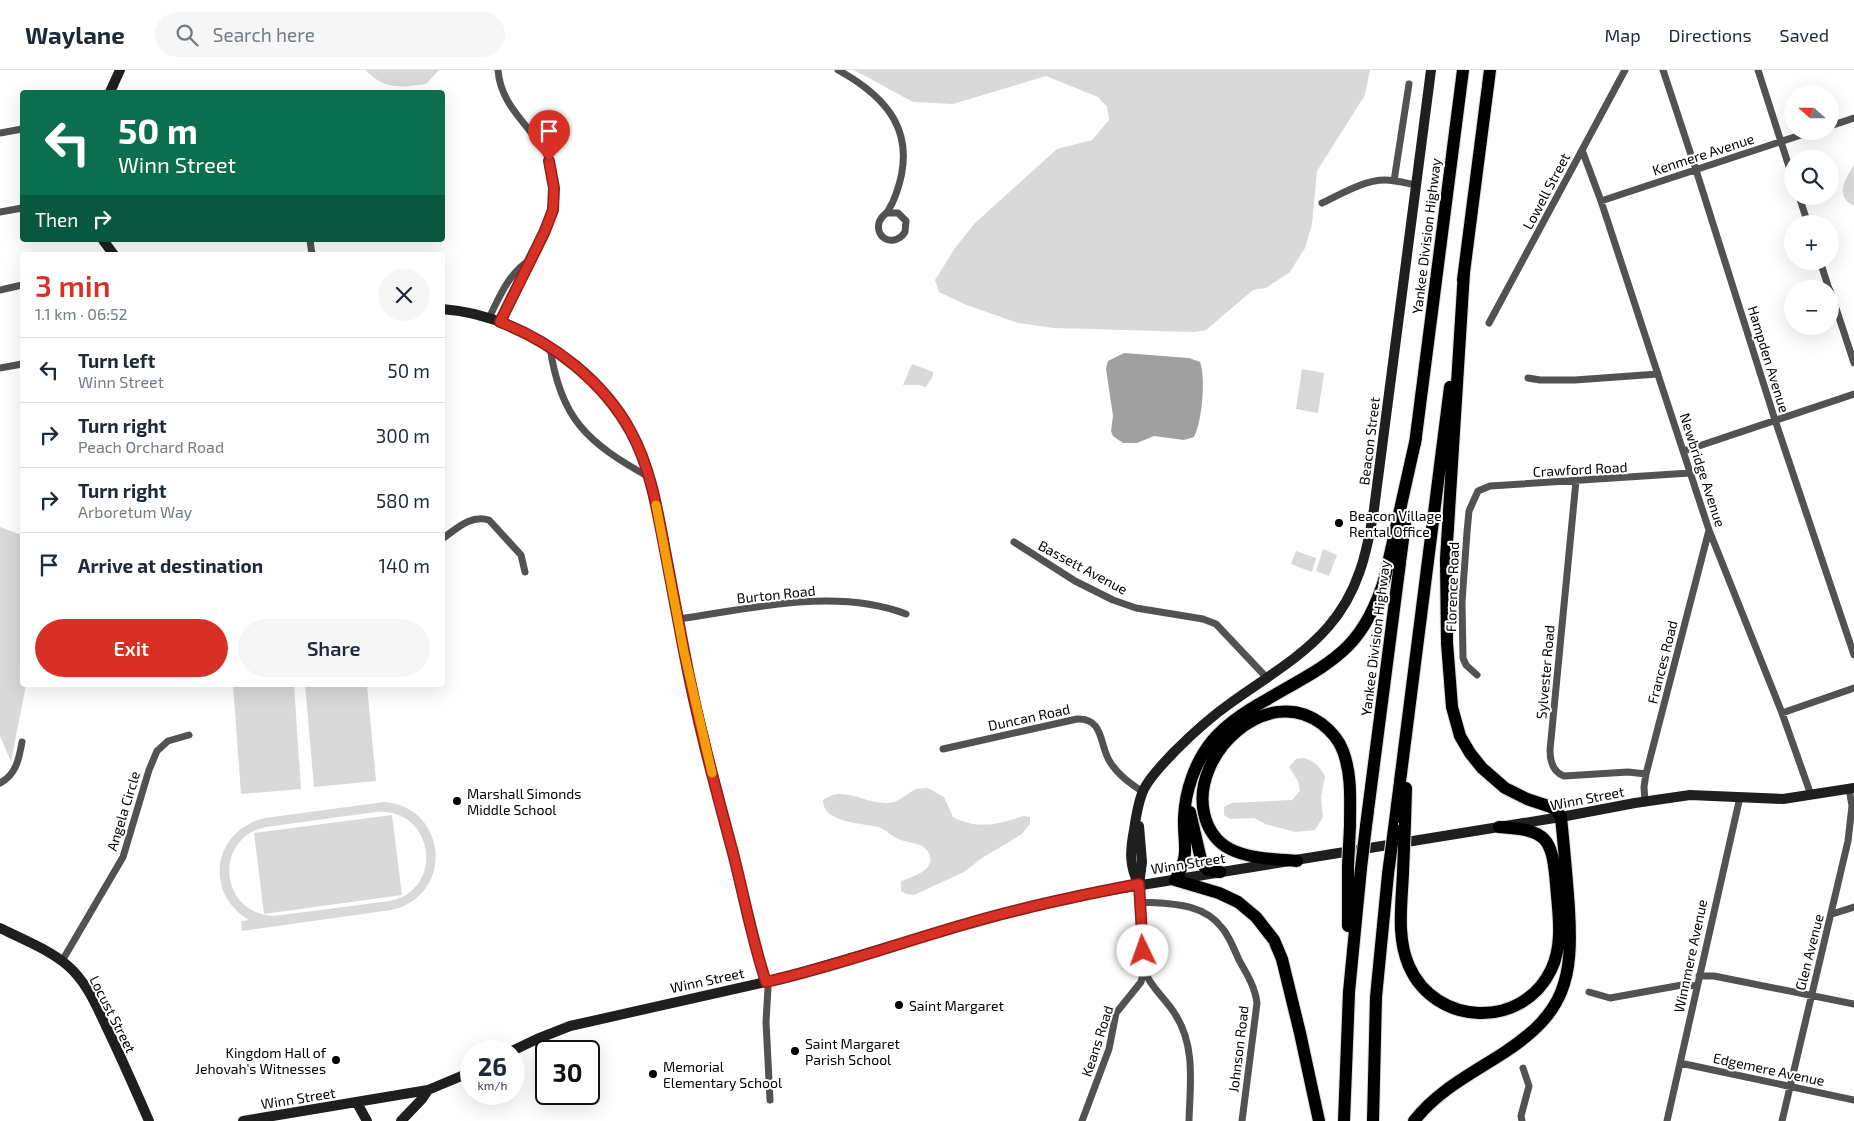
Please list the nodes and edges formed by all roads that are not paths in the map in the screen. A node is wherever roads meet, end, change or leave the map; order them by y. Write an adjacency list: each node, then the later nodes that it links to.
1 (120, 70): 11 (street)
2 (498, 70): 28 (street)
3 (838, 70): 27 (street)
4 (1430, 70): 22 (street, Beacon Street)
5 (1463, 70): 45 (highway, Yankee Division Highway)
6 (1490, 70): 29 (highway)
7 (1625, 70): 18 (street, Lowell Street)
8 (1663, 70): 20 (street, Hampden Avenue)
9 (1758, 70): 17 (street)
10 (1409, 84): 21 (street)
11 (111, 90)
12 (1854, 118): 13 (street)
13 (1839, 123)
14 (20, 129): 15 (street)
15 (0, 132)
16 (1787, 140): 17 (street, Kenmere Avenue)
17 (1781, 142): 19 (street); 20 (street, Kenmere Avenue)
18 (1582, 150): 23 (street, Newbridge Avenue); 36 (street, Lowell Street)
19 (1784, 151)
20 (1696, 170): 23 (street, Kenmere Avenue); 44 (street, Hampden Avenue)
21 (1394, 181): 22 (street); 24 (street)
22 (1416, 185): 59 (street, Beacon Street)
23 (1601, 201): 41 (street, Newbridge Avenue)
24 (1322, 203)
25 (20, 208): 26 (street)
26 (0, 212)
27 (887, 213): 27 (street)
28 (531, 260): 34 (street); 35 (street)
29 (1464, 272): 73 (highway); 74 (highway)
30 (20, 285): 31 (street)
31 (0, 290)
32 (445, 310): 34 (street)
33 (1839, 317): 38 (street)
34 (489, 318): 35 (street)
35 (500, 322): 37 (street)
36 (1489, 323)
37 (550, 347): 48 (street); 48 (street)
38 (1854, 363)
39 (20, 364): 40 (street)
40 (0, 368)
41 (1658, 374): 42 (street); 46 (street, Newbridge Avenue)
42 (1528, 378)
43 (1854, 394): 44 (street)
44 (1775, 420): 46 (street); 57 (street, Hampden Avenue)
45 (1416, 438): 67 (highway); 77 (highway, Yankee Division Highway, bridge)
46 (1684, 451): 47 (street, Newbridge Avenue)
47 (1690, 473): 49 (street, Crawford Road); 51 (street, Newbridge Avenue)
48 (649, 477): 56 (street)
49 (1576, 481): 50 (street, Crawford Road); 65 (street, Sylvester Road)
50 (1475, 496): 58 (street, Florence Road)
51 (1709, 530): 61 (street, Newbridge Avenue); 65 (street, Frances Road)
52 (445, 537): 54 (street)
53 (1014, 542): 59 (street, Bassett Avenue)
54 (525, 572)
55 (906, 614): 56 (street, Burton Road)
56 (678, 619): 88 (street)
57 (1854, 655)
58 (1477, 675)
59 (1267, 678): 69 (street, Beacon Street)
60 (1854, 688): 61 (street)
61 (1782, 713): 70 (street, Newbridge Avenue)
62 (188, 735): 85 (street, Angela Circle)
63 (22, 742): 66 (street)
64 (943, 749): 69 (street, Duncan Road)
65 (1646, 774): 72 (street, Frances Road)
66 (0, 783)
67 (1189, 787): 78 (highway); 79 (highway)
68 (1852, 788): 70 (street, Winn Street); 83 (street, Glen Avenue)
69 (1143, 792): 80 (street, Beacon Street)
70 (1811, 795): 71 (street, Winn Street)
71 (1740, 797): 72 (street, Winn Street); 87 (street, Winnmere Avenue)
72 (1645, 801): 73 (street, Winn Street)
73 (1561, 818): 75 (street, Winn Street); 112 (highway)
74 (1400, 826): 75 (highway, bridge); 111 (highway, bridge)
75 (1499, 827): 76 (street, Winn Street)
76 (1296, 861): 77 (highway, bridge); 78 (street, Winn Street)
77 (1354, 867): 110 (highway)
78 (1220, 872): 79 (street, Winn Street)
79 (1175, 880): 80 (street, Winn Street); 109 (highway)
80 (1139, 884): 81 (street, Keans Road); 88 (street, Winn Street)
81 (1140, 902): 86 (street, Keans Road); 108 (street, Johnson Road)
82 (1854, 907): 83 (street)
83 (1832, 914): 91 (street, Glen Avenue)
84 (0, 928): 85 (street, Locust Street)
85 (62, 961): 102 (street, Locust Street)
86 (1144, 969): 106 (street, Keans Road); 107 (street)
87 (1699, 976): 89 (street, Winnmere Avenue); 91 (street)
88 (766, 982): 93 (street, Winn Street); 99 (street)
89 (1696, 986): 90 (street); 94 (street, Winnmere Avenue)
90 (1589, 992)
91 (1811, 996): 92 (street); 97 (street, Glen Avenue)
92 (1854, 1004)
93 (525, 1045)
94 (1680, 1063): 97 (street, Edgemere Avenue); 114 (street, Winnmere Avenue)
95 (1523, 1068): 113 (street)
96 (460, 1077): 98 (street, Winn Street)
97 (1790, 1086): 100 (street, Edgemere Avenue); 115 (street, Glen Avenue)
98 (428, 1090): 101 (street, Winn Street); 105 (street)
99 (770, 1100)
100 (1854, 1100)
101 (357, 1102): 103 (street, Winn Street); 104 (street, Winn Street)
102 (148, 1121)
103 (243, 1121)
104 (367, 1121)
105 (401, 1121)
106 (1082, 1121)
107 (1188, 1121)
108 (1242, 1121)
109 (1319, 1121)
110 (1344, 1121)
111 (1373, 1121)
112 (1414, 1121)
113 (1522, 1121)
114 (1667, 1121)
115 (1782, 1121)

